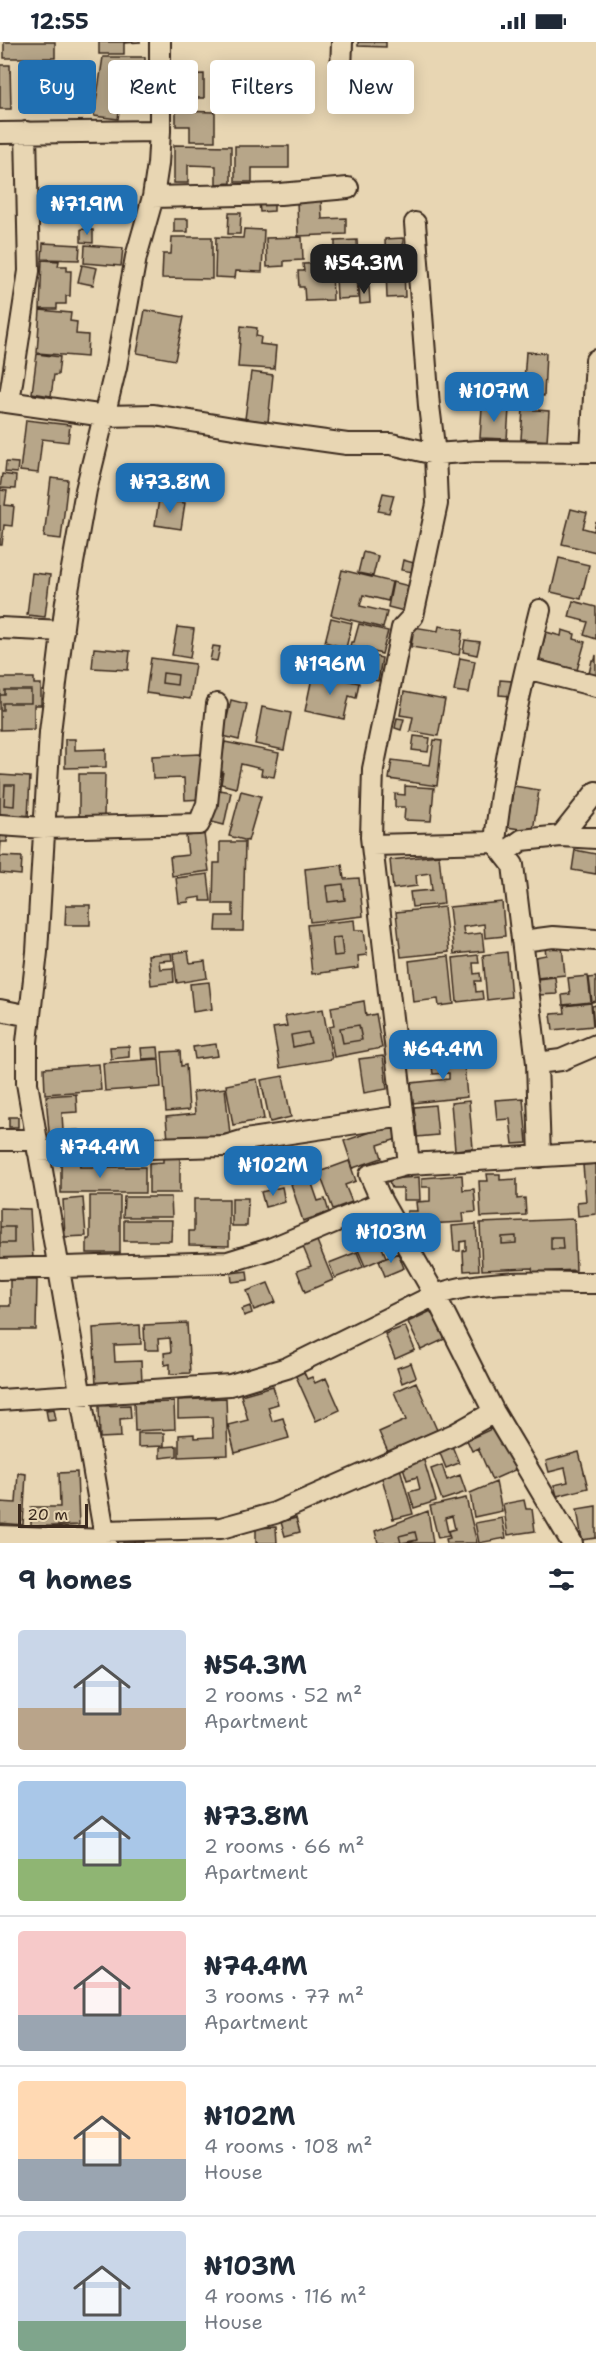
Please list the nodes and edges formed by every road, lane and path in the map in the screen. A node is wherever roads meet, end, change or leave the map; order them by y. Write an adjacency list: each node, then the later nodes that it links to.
1 (160, 42): 4 (street)
2 (342, 42): 3 (street)
3 (341, 60)
4 (160, 131): 5 (street); 8 (street)
5 (26, 132): 6 (street); 11 (street)
6 (0, 133)
7 (348, 188): 8 (street)
8 (153, 197): 12 (street)
9 (415, 223): 14 (street)
10 (596, 360): 13 (street)
11 (4, 402): 12 (street)
12 (105, 416): 14 (street); 17 (street)
13 (593, 452): 14 (street)
14 (435, 454): 26 (street)
15 (540, 610): 18 (street)
16 (0, 628): 17 (street)
17 (63, 631): 23 (street)
18 (525, 668): 19 (street); 27 (street)
19 (596, 686)
20 (217, 704): 23 (street)
21 (596, 792): 24 (street)
22 (0, 825): 23 (street)
23 (44, 828): 31 (street)
24 (561, 836): 25 (street); 27 (street)
25 (596, 838)
26 (372, 845): 27 (street); 34 (street)
27 (499, 848): 29 (street)
28 (596, 940): 29 (street)
29 (522, 941): 33 (street)
30 (0, 1010): 31 (street)
31 (30, 1016): 36 (street)
32 (596, 1045): 33 (street)
33 (537, 1063): 38 (street)
34 (403, 1116): 36 (street); 39 (street)
35 (0, 1140): 36 (street)
36 (37, 1146): 41 (street)
37 (596, 1153): 38 (street)
38 (540, 1157): 39 (street)
39 (409, 1164): 40 (street)
40 (382, 1202): 41 (street); 44 (street)
41 (58, 1268): 42 (street); 45 (street)
42 (0, 1269)
43 (596, 1283): 44 (street)
44 (435, 1294): 45 (street); 47 (street)
45 (81, 1395): 46 (street); 49 (street)
46 (0, 1400)
47 (495, 1412): 49 (street); 50 (street)
48 (0, 1536): 49 (street)
49 (105, 1538)
50 (572, 1543)

